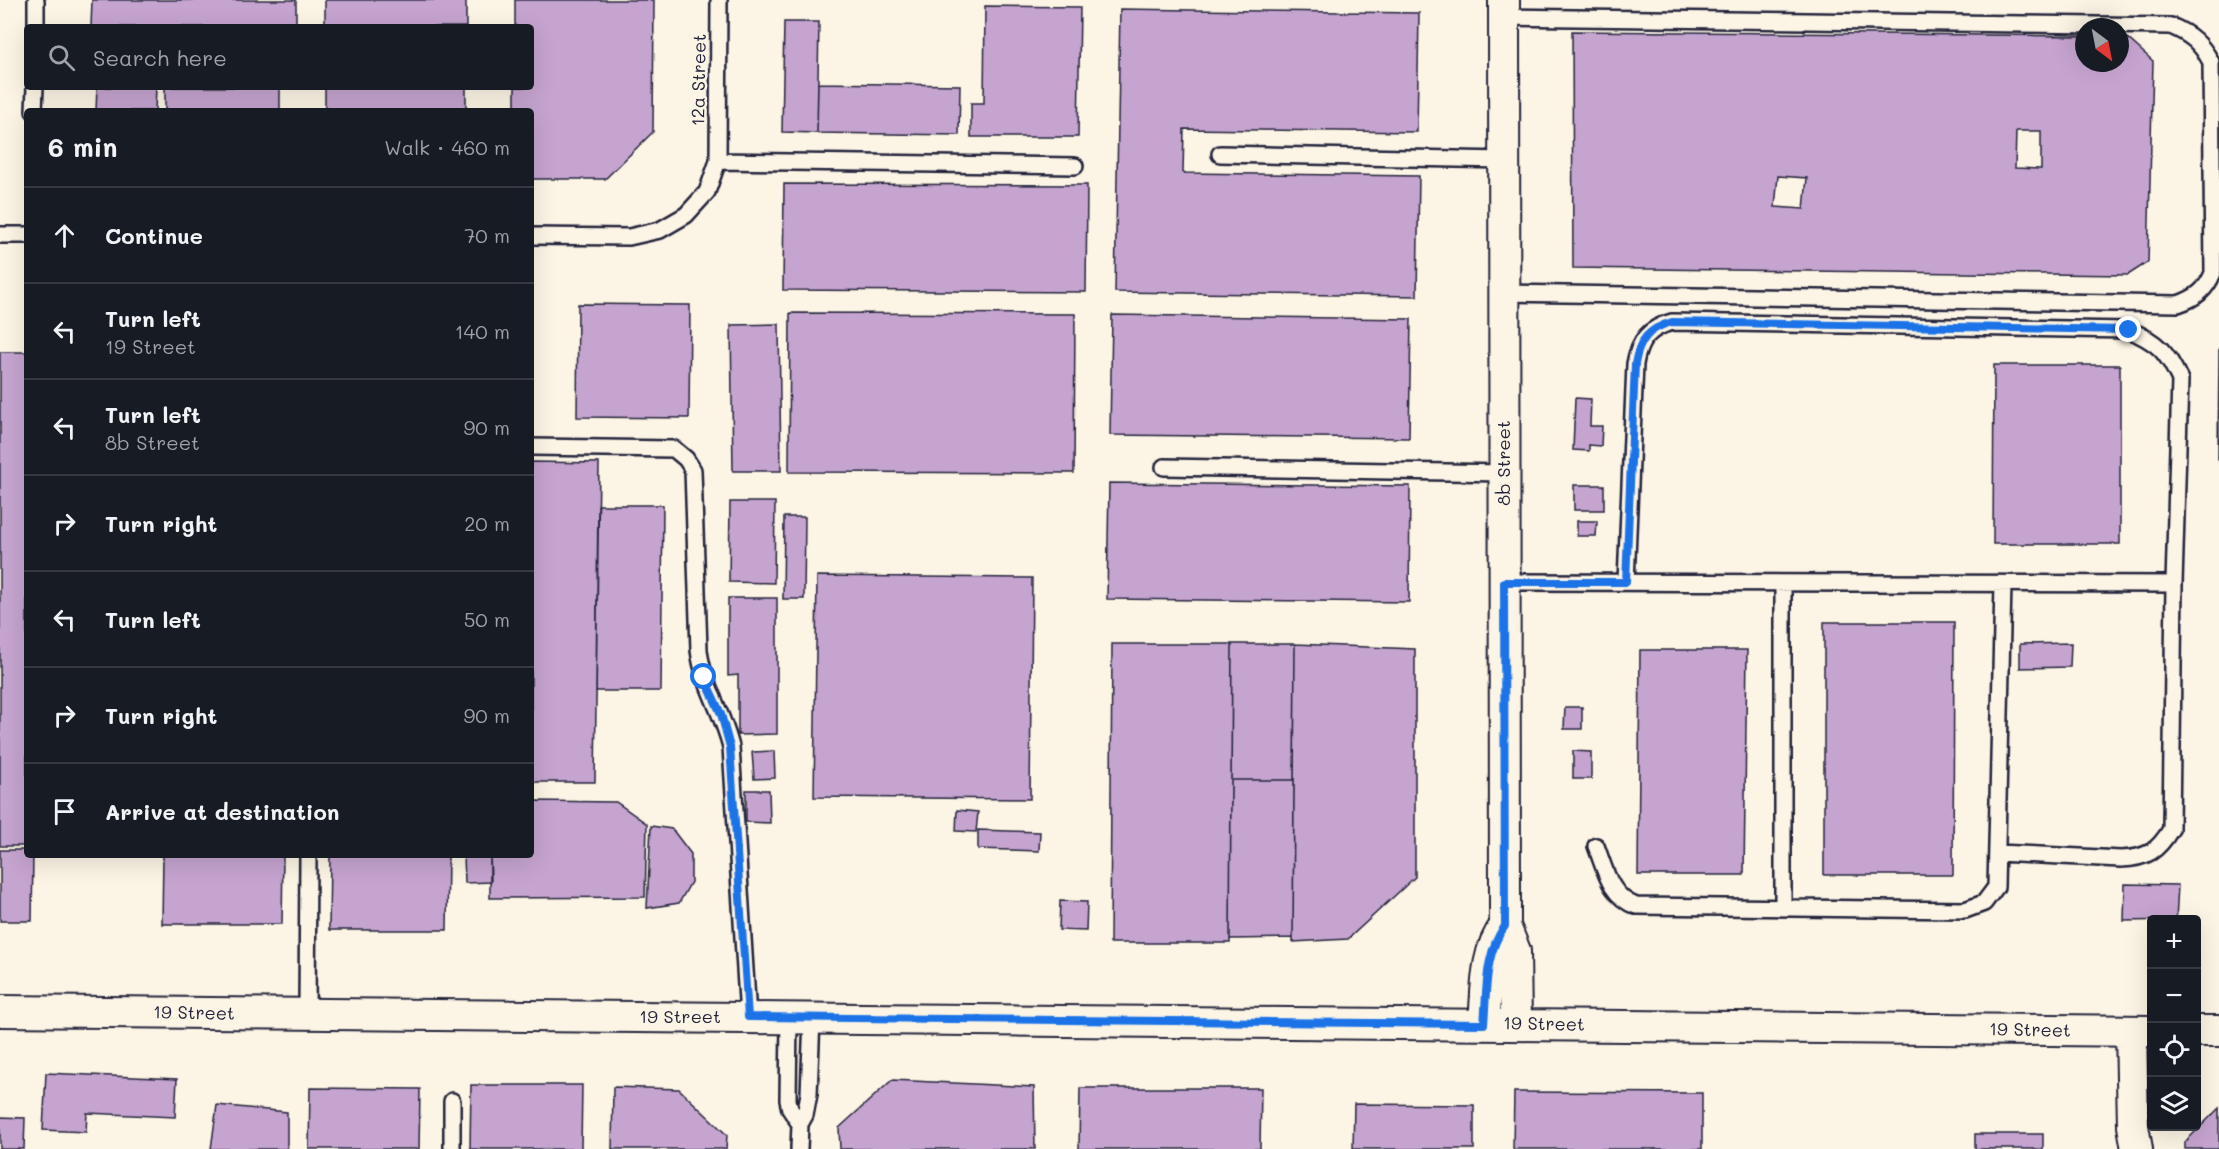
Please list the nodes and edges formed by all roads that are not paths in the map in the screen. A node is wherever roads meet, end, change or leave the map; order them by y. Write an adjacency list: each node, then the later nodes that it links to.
1 (36, 0): 4 (lane)
2 (719, 0): 8 (lane, 12a Street)
3 (1504, 8): 9 (street, 8b Street); 14 (lane)
4 (36, 24)
5 (35, 90): 6 (lane)
6 (34, 108)
7 (1220, 154): 9 (lane)
8 (718, 160): 10 (lane); 13 (lane, 12a Street)
9 (1504, 160): 14 (street, 8b Street)
10 (1075, 166)
11 (0, 235): 12 (lane)
12 (24, 235)
13 (534, 236)
14 (1504, 293): 17 (street, 8b Street)
15 (534, 447): 30 (lane)
16 (1164, 467): 17 (lane)
17 (1504, 473): 18 (street, 8b Street)
18 (1504, 582): 19 (lane); 27 (street, 8b Street)
19 (1626, 582): 20 (lane); 22 (lane)
20 (1783, 583): 21 (lane); 26 (lane)
21 (2004, 584): 22 (lane); 24 (lane)
22 (2174, 584): 24 (lane)
23 (1596, 846): 26 (lane)
24 (1997, 853): 26 (lane)
25 (308, 858): 29 (lane)
26 (1783, 907)
27 (1505, 926): 32 (street, 8b Street); 33 (street, 8b Street)
28 (0, 1011): 29 (street, 19 Street)
29 (307, 1014): 30 (street, 19 Street)
30 (748, 1017): 31 (street, 19 Street)
31 (801, 1018): 32 (street, 19 Street); 38 (lane); 38 (lane)
32 (1484, 1024): 33 (street, 19 Street)
33 (1516, 1024): 34 (street, 19 Street)
34 (2141, 1031): 42 (street)
35 (2201, 1031): 36 (street)
36 (2219, 1031)
37 (452, 1101): 40 (lane)
38 (800, 1124): 41 (lane)
39 (2152, 1131): 43 (street)
40 (452, 1149)
41 (799, 1149)
42 (2137, 1149)
43 (2148, 1149)

